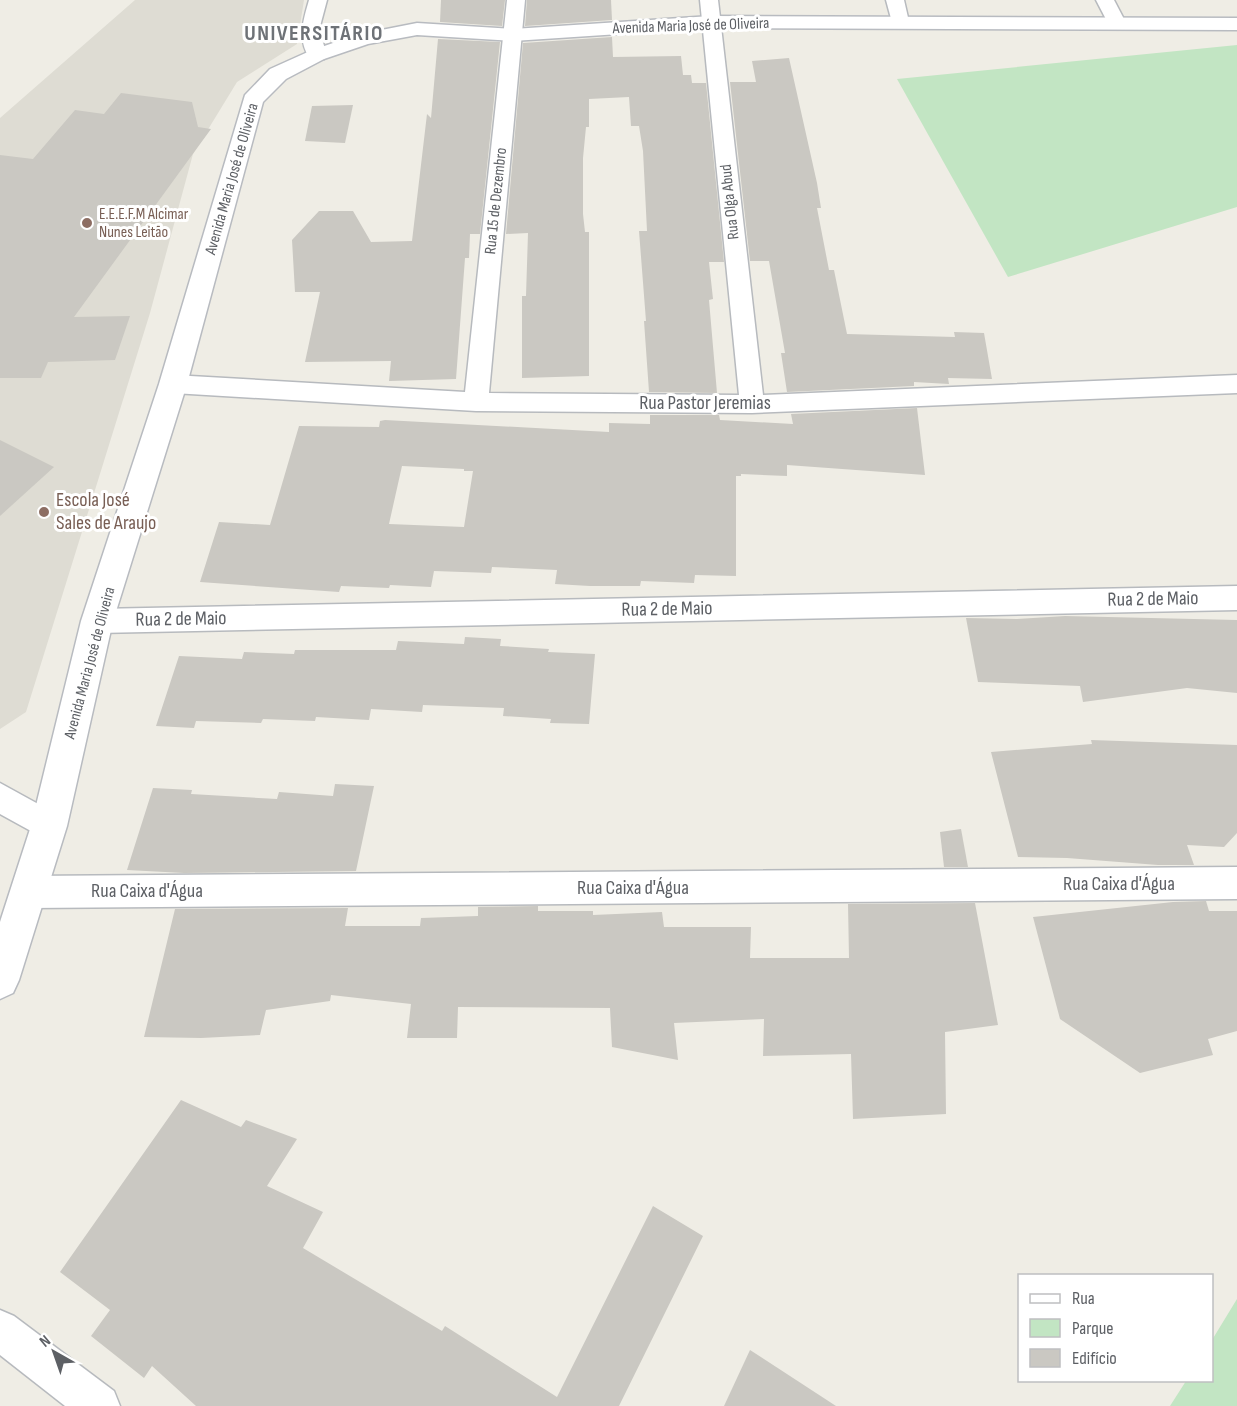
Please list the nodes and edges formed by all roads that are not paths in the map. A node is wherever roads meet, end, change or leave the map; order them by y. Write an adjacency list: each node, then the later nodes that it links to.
1 (318, 0): 9 (street)
2 (516, 0): 8 (street, Rua 15 de Dezembro)
3 (1105, 0): 6 (street)
4 (710, 11): 5 (street, Avenida Maria José de Oliveira); 8 (street, Avenida Maria José de Oliveira); 13 (street, Rua Olga Abud)
5 (897, 11): 6 (street, Avenida Maria José de Oliveira)
6 (1117, 23): 7 (street, Avenida Maria José de Oliveira)
7 (1237, 24)
8 (513, 35): 9 (street, Avenida Maria José de Oliveira); 12 (street, Rua 15 de Dezembro)
9 (317, 55): 10 (street, Avenida Maria José de Oliveira)
10 (173, 384): 12 (street, Rua Pastor Jeremias); 15 (street, Avenida Maria José de Oliveira)
11 (1237, 384): 13 (street, Rua Pastor Jeremias)
12 (476, 402): 13 (street, Rua Pastor Jeremias)
13 (752, 404)
14 (1237, 598): 15 (street, Rua 2 de Maio)
15 (98, 621): 17 (street, Avenida Maria José de Oliveira)
16 (0, 797): 17 (street)
17 (48, 826): 19 (street, Avenida Maria José de Oliveira)
18 (1237, 883): 19 (street, Rua Caixa d'Água)
19 (29, 892): 20 (street, Avenida Maria José de Oliveira)
20 (0, 980)
21 (0, 1330): 22 (street)
22 (99, 1406)

